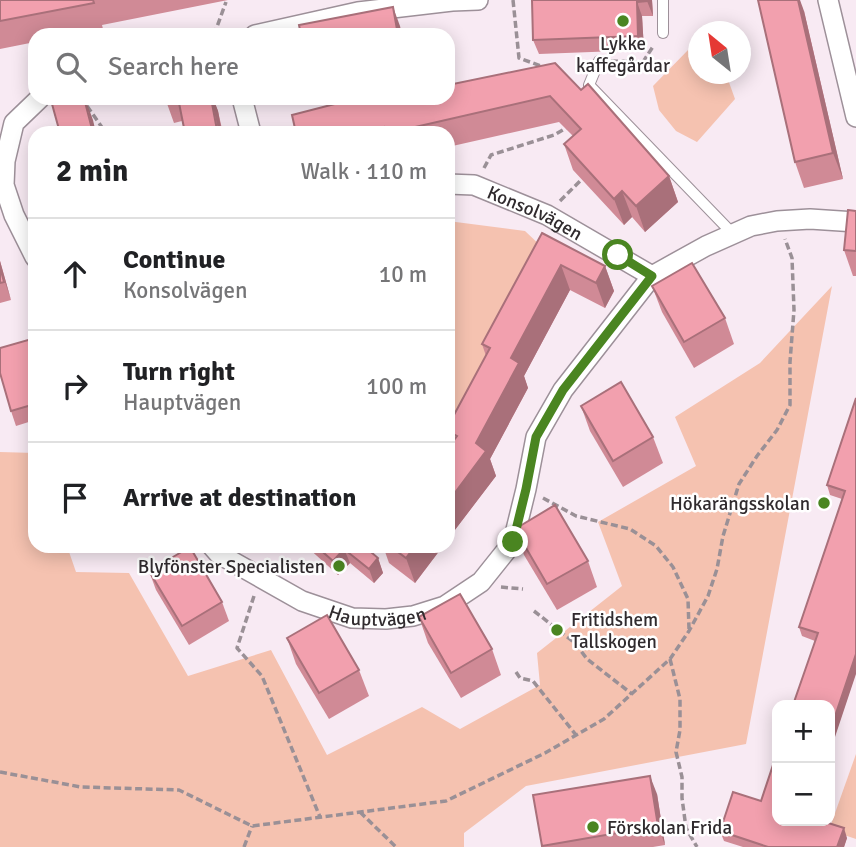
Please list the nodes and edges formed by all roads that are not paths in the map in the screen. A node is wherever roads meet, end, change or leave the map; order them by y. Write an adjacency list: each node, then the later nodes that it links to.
1 (478, 0): 4 (street)
2 (663, 0): 5 (lane)
3 (828, 0): 9 (street)
4 (287, 28)
5 (663, 33)
6 (599, 61): 13 (lane)
7 (33, 105): 14 (street)
8 (244, 105): 10 (street)
9 (856, 117)
10 (249, 126)
11 (455, 184): 15 (street, Konsolvägen)
12 (856, 222): 13 (street, Hauptvägen)
13 (733, 234): 15 (street, Hauptvägen)
14 (28, 243)
15 (652, 276): 16 (street, Hauptvägen)
16 (218, 553)

